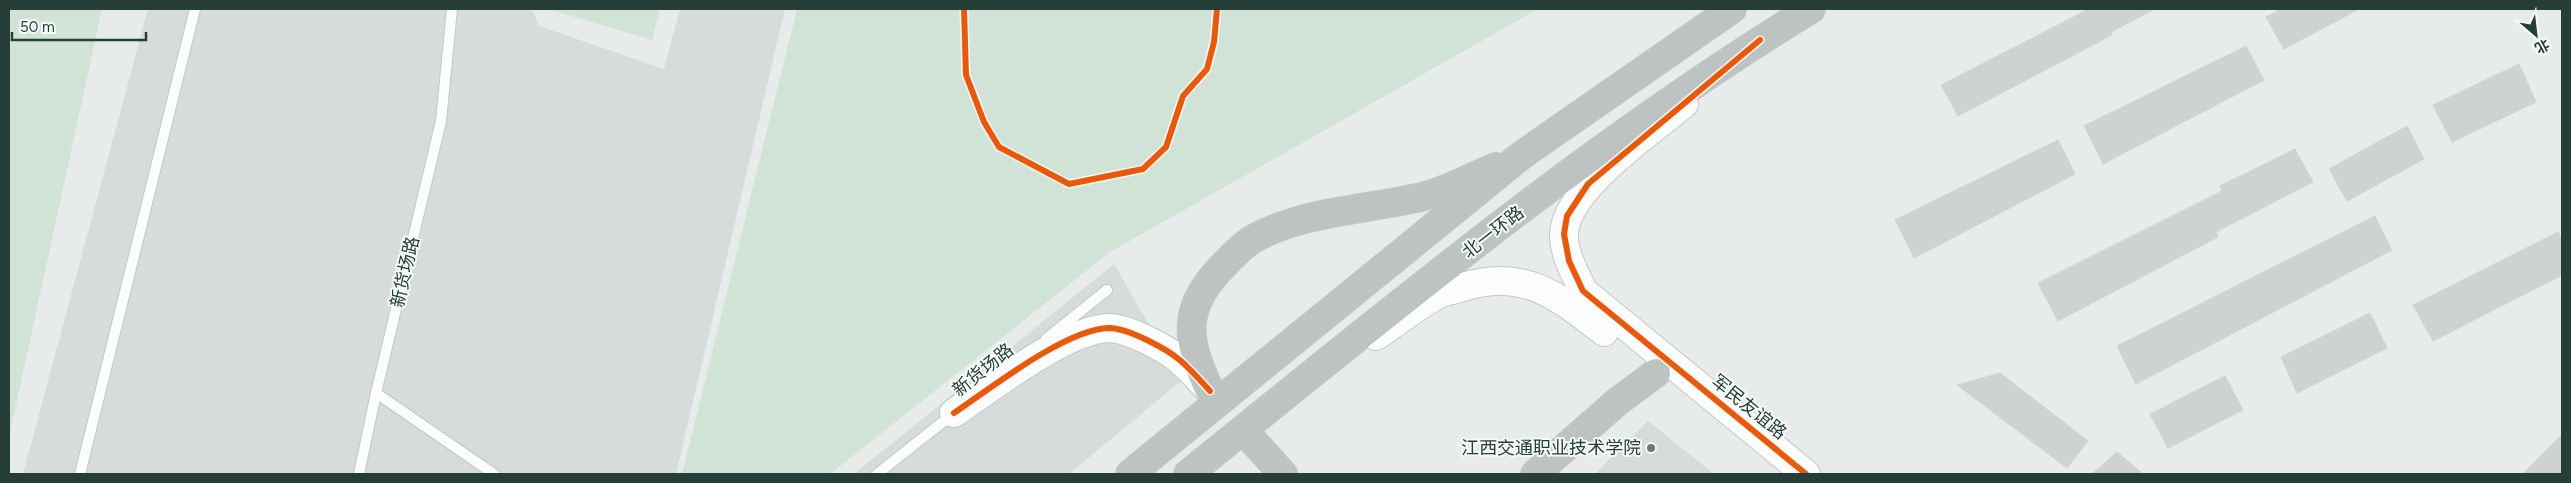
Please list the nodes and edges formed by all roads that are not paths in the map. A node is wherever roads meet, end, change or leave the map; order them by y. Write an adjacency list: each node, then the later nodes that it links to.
1 (195, 9): 14 (lane)
2 (452, 9): 10 (lane, 新货场路)
3 (1732, 9): 6 (highway)
4 (1811, 9): 5 (highway, 北一环路)
5 (1760, 40): 8 (street); 11 (highway, 北一环路)
6 (1522, 155): 9 (highway); 18 (highway)
7 (1107, 290): 12 (lane, 新货场路)
8 (1664, 368): 11 (street); 21 (highway); 22 (street, 军民友谊路); 23 (street, 军民友谊路)
9 (1210, 391): 12 (street)
10 (376, 393): 15 (lane, 新货场路); 16 (lane)
11 (1282, 398): 19 (highway, 北一环路)
12 (954, 413): 17 (lane, 新货场路)
13 (1254, 442): 20 (highway)
14 (80, 474)
15 (359, 474)
16 (494, 474)
17 (878, 474)
18 (1130, 474)
19 (1188, 474)
20 (1283, 474)
21 (1535, 474)
22 (1780, 474)
23 (1806, 474)

